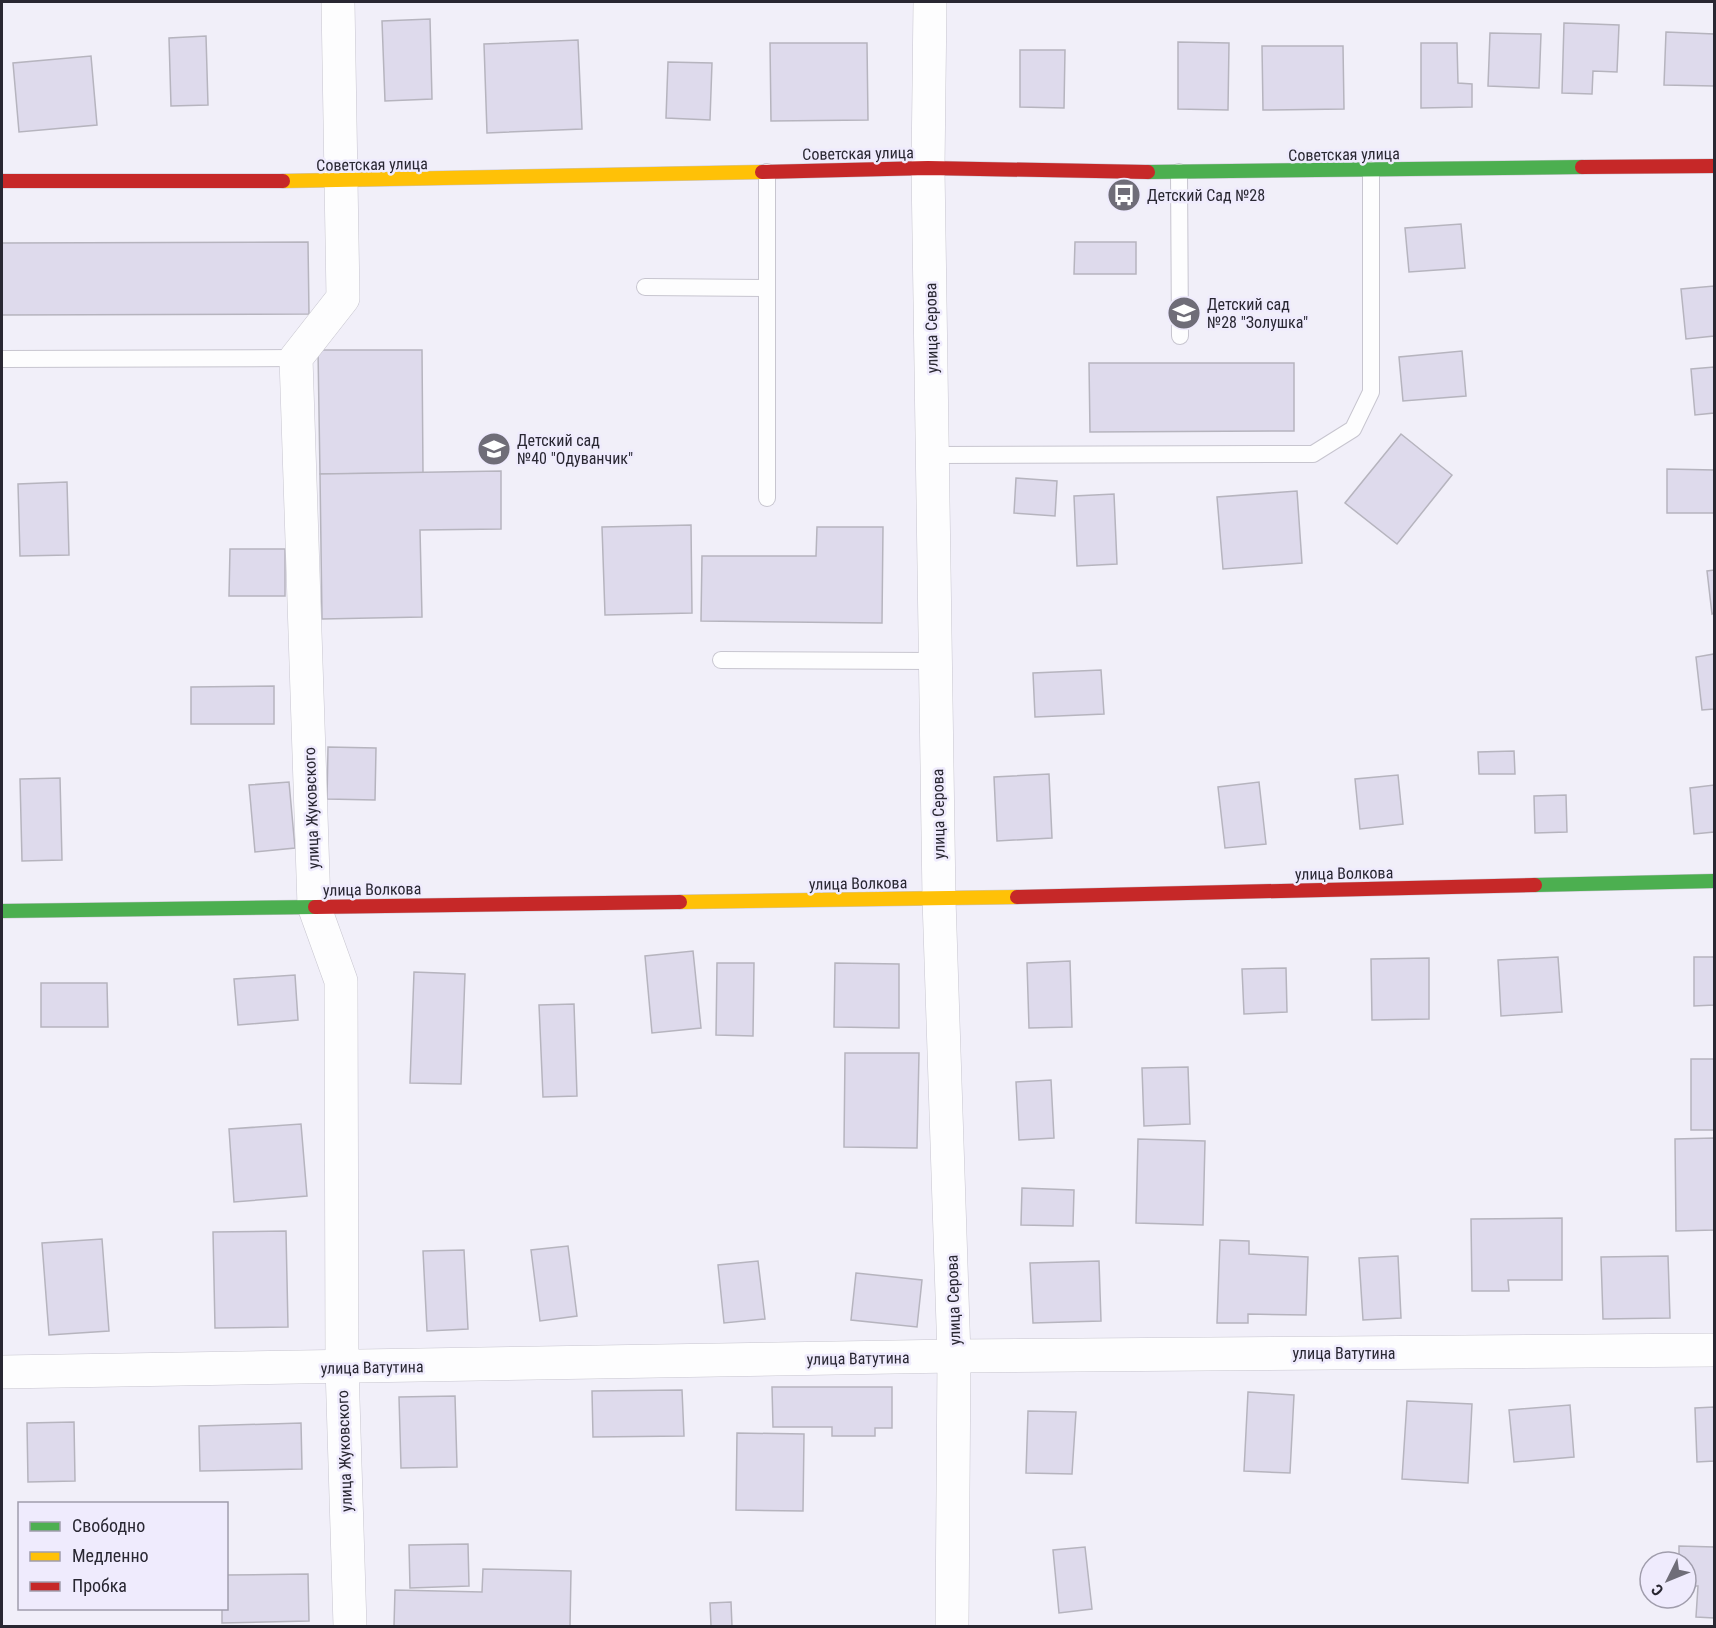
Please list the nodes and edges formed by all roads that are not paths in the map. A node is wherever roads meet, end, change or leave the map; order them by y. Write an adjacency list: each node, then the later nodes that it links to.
1 (338, 2): 8 (street)
2 (930, 2): 4 (street, улица Серова)
3 (1714, 166): 5 (street, Советская улица)
4 (928, 168): 6 (street, Советская улица); 7 (street, Советская улица); 15 (street, улица Серова)
5 (1371, 170): 7 (street, Советская улица); 15 (lane)
6 (767, 172): 8 (street, Советская улица); 11 (lane)
7 (1179, 172): 12 (lane)
8 (340, 181): 9 (street, Советская улица); 13 (street)
9 (2, 182)
10 (645, 287): 11 (lane)
11 (767, 288): 16 (lane)
12 (1180, 336)
13 (296, 358): 14 (lane); 21 (street, улица Жуковского)
14 (2, 359)
15 (933, 455): 18 (street, улица Серова)
16 (766, 498)
17 (721, 660): 18 (lane)
18 (935, 661): 20 (street, улица Серова)
19 (1714, 881): 20 (street, улица Волкова)
20 (939, 899): 21 (street, улица Волкова); 24 (street, улица Серова)
21 (314, 906): 22 (street, улица Волкова); 25 (street, улица Жуковского)
22 (2, 911)
23 (1714, 1350): 24 (street, улица Ватутина)
24 (954, 1356): 25 (street, улица Ватутина); 28 (street, улица Серова)
25 (342, 1367): 26 (street, улица Ватутина); 27 (street, улица Жуковского)
26 (2, 1372)
27 (350, 1626)
28 (952, 1626)

